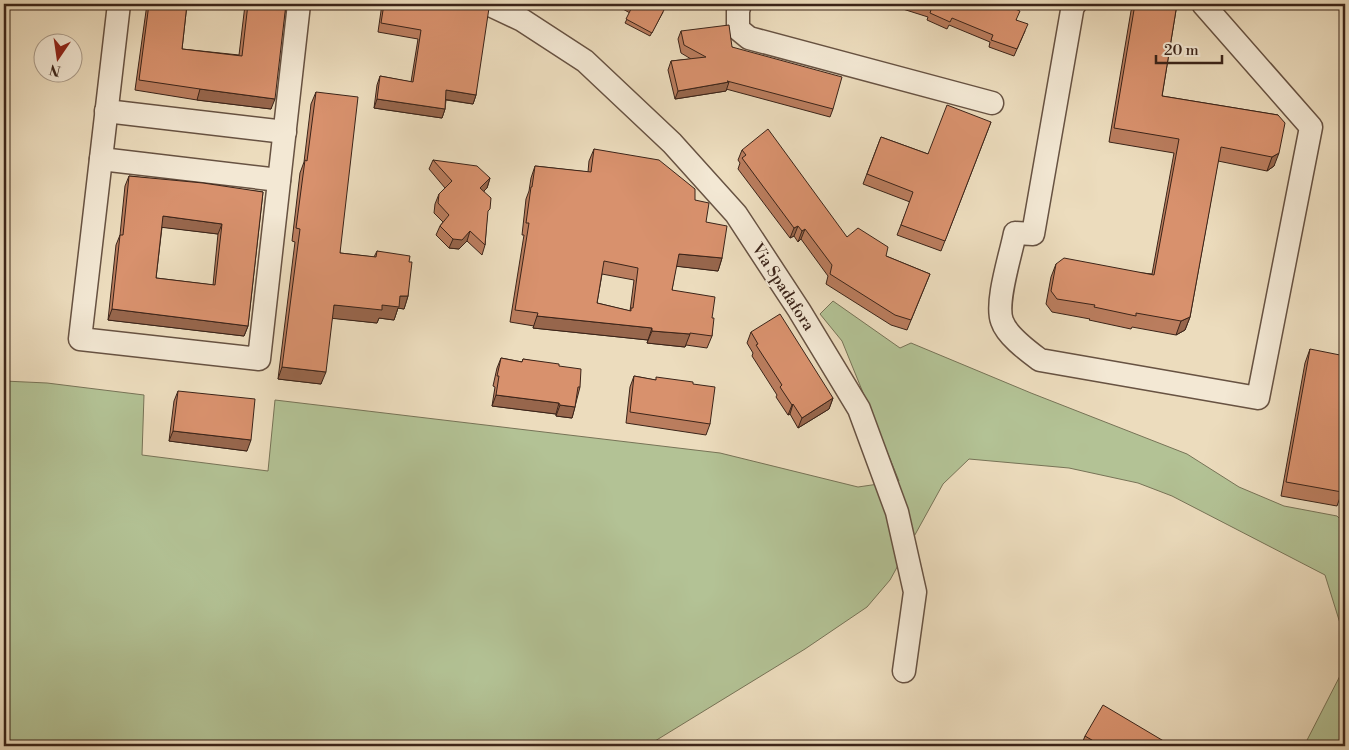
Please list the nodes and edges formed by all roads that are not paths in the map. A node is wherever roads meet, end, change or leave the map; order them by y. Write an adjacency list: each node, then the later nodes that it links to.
1 (119, 4): 8 (street)
2 (299, 4): 9 (street)
3 (488, 4): 12 (street, Via Spadafora)
4 (740, 4): 7 (street)
5 (1075, 4): 6 (street)
6 (1203, 4)
7 (992, 103)
8 (106, 111): 9 (street); 10 (street)
9 (285, 132): 11 (street)
10 (101, 159): 11 (street); 11 (street)
11 (280, 180)
12 (904, 671)

